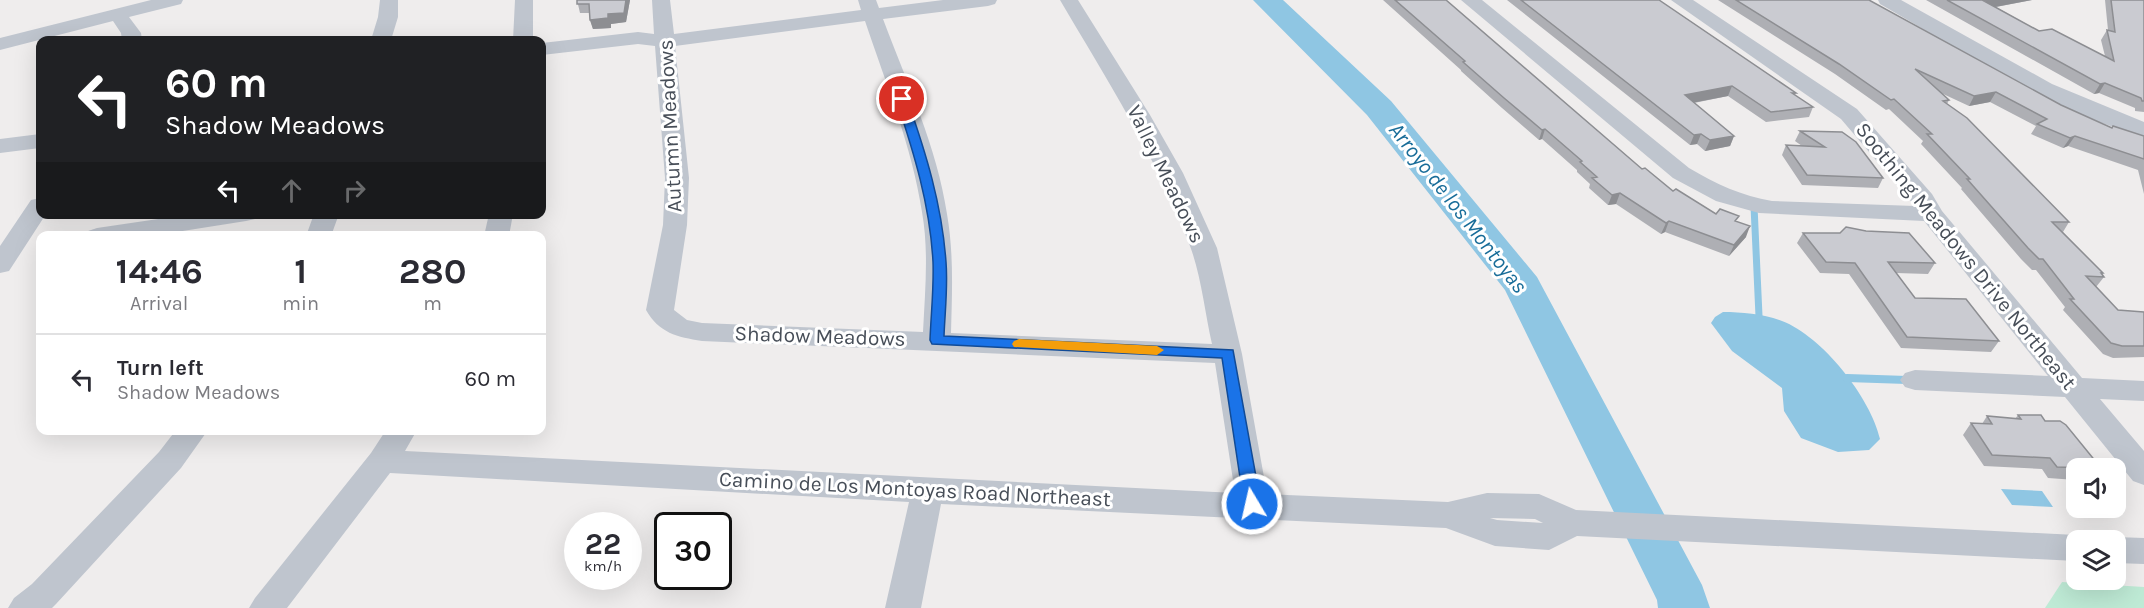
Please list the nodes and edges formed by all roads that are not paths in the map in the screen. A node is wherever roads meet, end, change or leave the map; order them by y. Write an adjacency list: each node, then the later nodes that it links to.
1 (174, 0): 11 (street)
2 (389, 0): 13 (street)
3 (524, 0): 14 (street)
4 (661, 0): 15 (street, Autumn Meadows)
5 (988, 0): 10 (street)
6 (1069, 0): 30 (street, Valley Meadows)
7 (1470, 0): 23 (street)
8 (1680, 0): 23 (street, Soothing Meadows Drive Northeast)
9 (1887, 0): 19 (street)
10 (870, 7): 15 (street); 29 (street)
11 (117, 14): 12 (street); 16 (street)
12 (131, 36)
13 (382, 36)
14 (523, 36)
15 (666, 41): 17 (street); 18 (street); 28 (street, Autumn Meadows)
16 (0, 44)
17 (546, 49)
18 (546, 65)
19 (2144, 129)
20 (36, 142): 21 (street)
21 (0, 146)
22 (36, 212): 27 (street)
23 (1931, 214): 32 (street, Soothing Meadows Drive Northeast)
24 (212, 219): 25 (street)
25 (132, 231)
26 (36, 245): 27 (street)
27 (6, 256)
28 (666, 321): 29 (street, Shadow Meadows)
29 (937, 340): 30 (street, Shadow Meadows)
30 (1228, 354): 39 (street, Valley Meadows)
31 (1915, 381): 32 (street)
32 (2074, 388): 33 (street); 37 (street, Soothing Meadows Drive Northeast)
33 (2144, 391)
34 (189, 435): 43 (street)
35 (399, 435): 36 (street)
36 (382, 461): 38 (street, Camino de Los Montoyas Road Northeast); 44 (street)
37 (2144, 473)
38 (928, 491): 39 (street, Camino de Los Montoyas Road Northeast); 45 (street)
39 (1252, 504): 40 (street, Camino de Los Montoyas Road Northeast)
40 (2066, 547)
41 (2126, 550): 42 (street)
42 (2144, 551)
43 (26, 608)
44 (267, 608)
45 (903, 608)

